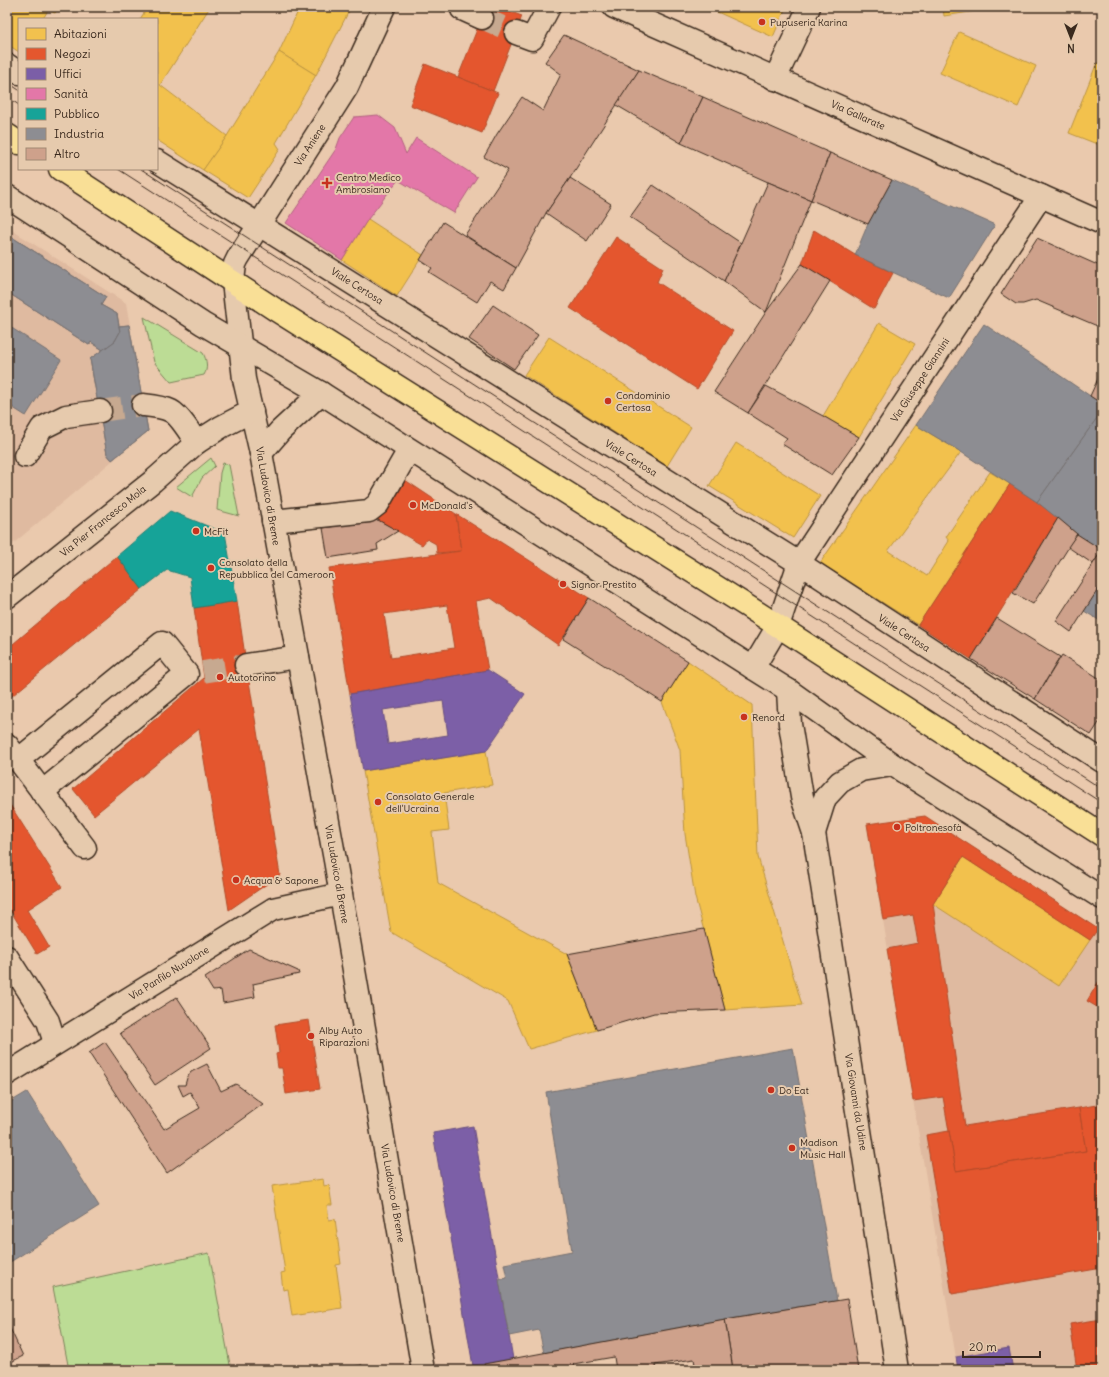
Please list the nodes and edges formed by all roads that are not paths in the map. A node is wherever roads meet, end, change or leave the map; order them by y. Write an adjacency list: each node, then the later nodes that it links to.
1 (384, 7): 18 (street, Via Aniene)
2 (462, 7): 6 (street)
3 (549, 7): 7 (street)
4 (614, 7): 10 (street, Via Gallarate)
5 (809, 7): 10 (street)
6 (482, 18)
7 (516, 33)
8 (7, 65): 9 (street)
9 (18, 71)
10 (775, 79): 16 (street, Via Gallarate)
11 (7, 135): 12 (main road)
12 (18, 142)
13 (158, 162): 18 (street, Viale Certosa)
14 (62, 170): 19 (main road)
15 (7, 196): 20 (street)
16 (1041, 196): 17 (street, Via Gallarate); 30 (street, Via Giuseppe Giannini)
17 (1102, 223)
18 (258, 225): 19 (street, Via Aniene); 30 (street, Viale Certosa)
19 (233, 281): 20 (street); 32 (main road)
20 (241, 348): 21 (street); 24 (street, Via Ludovico di Breme)
21 (321, 393): 26 (street); 27 (street)
22 (143, 405): 25 (street)
23 (100, 411): 28 (street)
24 (252, 411): 25 (street, Via Pier Francesco Mola); 27 (street, Via Ludovico di Breme)
25 (196, 442): 31 (street, Via Pier Francesco Mola)
26 (409, 450): 29 (street); 35 (street)
27 (260, 453): 29 (street, Via Ludovico di Breme)
28 (25, 456)
29 (273, 521): 33 (street, Via Ludovico di Breme)
30 (799, 563): 32 (street, Via Giuseppe Giannini); 38 (street, Viale Certosa)
31 (12, 585)
32 (778, 626): 35 (street, Via Giuseppe Giannini); 42 (main road)
33 (298, 657): 34 (street); 44 (street, Via Ludovico di Breme)
34 (246, 665)
35 (753, 668): 36 (street)
36 (788, 690): 39 (street); 41 (street, Via Giovanni da Udine)
37 (13, 753): 40 (street); 40 (street)
38 (1102, 761)
39 (894, 765): 41 (street, Via Giovanni da Udine); 45 (street)
40 (42, 792): 43 (street)
41 (814, 833): 50 (street, Via Giovanni da Udine)
42 (1102, 835)
43 (85, 848)
44 (341, 894): 47 (street, Via Panfilo Nuvolone); 49 (street, Via Ludovico di Breme)
45 (1102, 898)
46 (7, 957): 47 (street)
47 (55, 1043): 48 (street, Via Panfilo Nuvolone)
48 (7, 1074)
49 (423, 1370)
50 (897, 1370)

